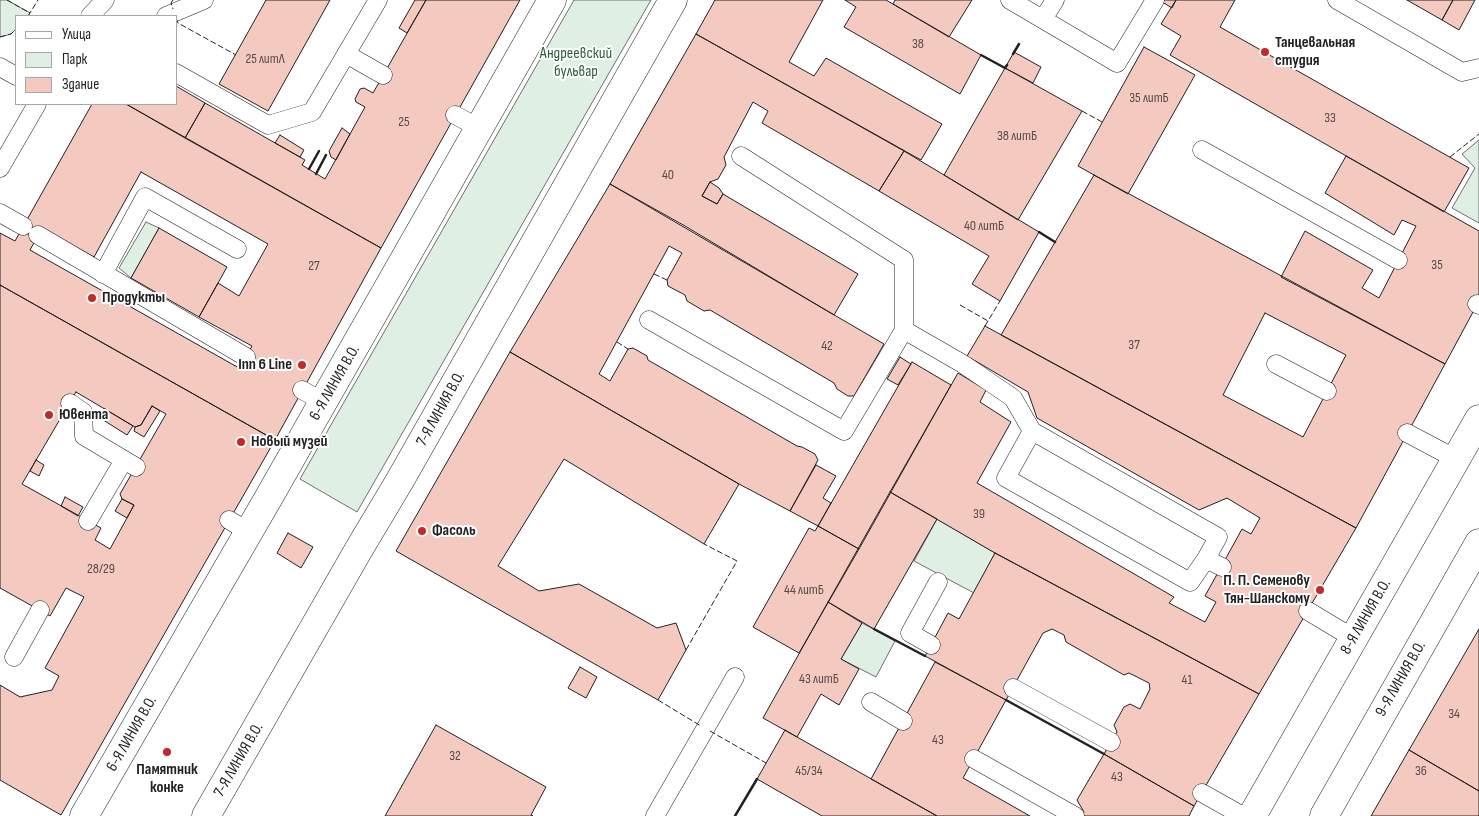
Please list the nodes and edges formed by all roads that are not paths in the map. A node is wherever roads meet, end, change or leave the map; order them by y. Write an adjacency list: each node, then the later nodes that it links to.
1 (104, 0): 10 (lane)
2 (204, 0): 11 (lane)
3 (378, 0): 13 (lane)
4 (552, 0): 21 (street, 6-Я ЛИНИЯ В.О.)
5 (673, 0): 55 (street, 7-Я ЛИНИЯ В.О.)
6 (1010, 0): 12 (lane)
7 (1055, 0): 12 (lane)
8 (1155, 0): 12 (lane)
9 (1337, 0): 15 (lane)
10 (91, 15)
11 (168, 15)
12 (1043, 19)
13 (346, 54): 16 (lane); 17 (lane)
14 (0, 68): 18 (lane)
15 (1479, 68)
16 (178, 74)
17 (383, 75)
18 (15, 76)
19 (36, 105): 24 (lane)
20 (456, 115): 21 (lane)
21 (479, 128): 54 (street, 6-Я ЛИНИЯ В.О.)
22 (1202, 150): 27 (lane)
23 (741, 156): 30 (lane)
24 (0, 168)
25 (0, 213): 28 (lane)
26 (237, 250): 28 (lane)
27 (1398, 260)
28 (103, 274): 31 (lane)
29 (649, 320): 30 (lane)
30 (904, 330): 36 (lane)
31 (246, 357)
32 (1276, 364): 33 (lane)
33 (1327, 391)
34 (70, 403): 39 (lane)
35 (1479, 419): 38 (street, 8-Я ЛИНИЯ В.О.)
36 (1032, 431): 36 (lane)
37 (1407, 433): 38 (lane)
38 (1456, 459): 44 (street, 8-Я ЛИНИЯ В.О.)
39 (88, 521)
40 (1479, 543): 60 (street, 9-Я ЛИНИЯ В.О.)
41 (938, 582): 45 (lane)
42 (40, 610): 46 (lane)
43 (1308, 611): 44 (lane)
44 (1354, 638): 59 (street, 8-Я ЛИНИЯ В.О.)
45 (931, 645)
46 (14, 657)
47 (735, 677): 56 (lane)
48 (1013, 688): 51 (lane)
49 (871, 702): 50 (lane)
50 (903, 721)
51 (1111, 742)
52 (974, 759): 57 (lane)
53 (1202, 794): 58 (lane)
54 (84, 816)
55 (206, 816)
56 (656, 816)
57 (1075, 816)
58 (1243, 816)
59 (1252, 816)
60 (1324, 816)

